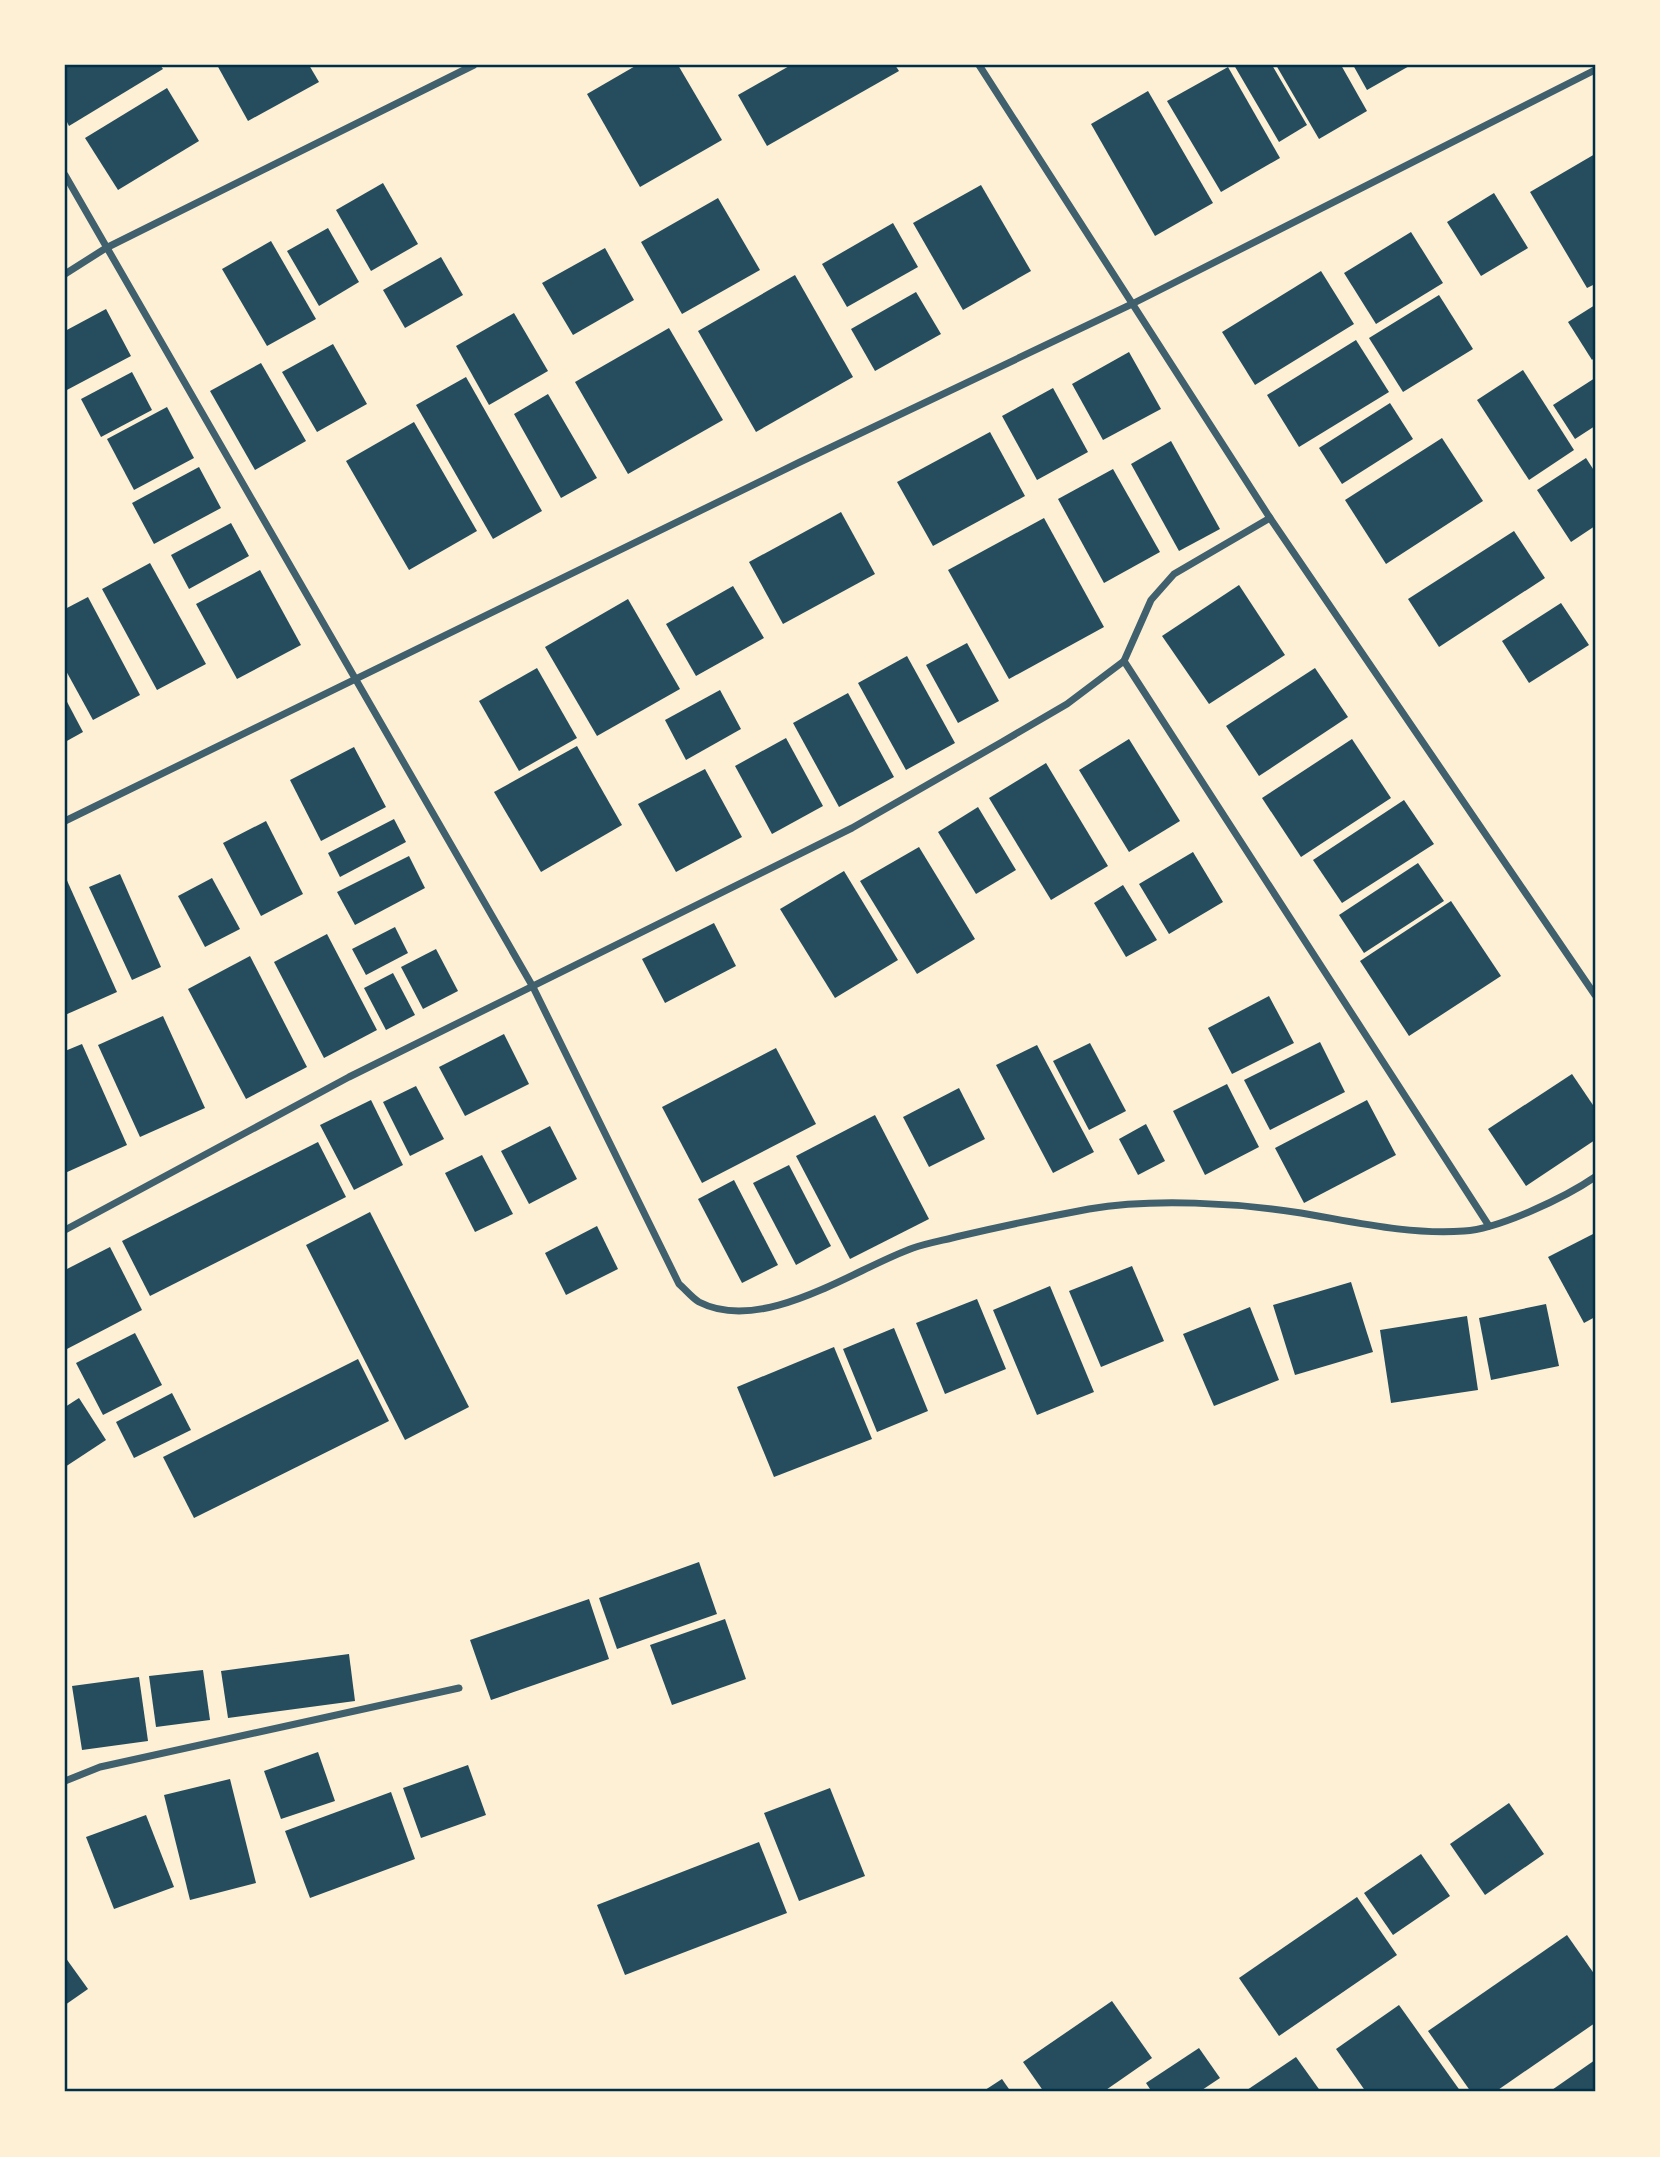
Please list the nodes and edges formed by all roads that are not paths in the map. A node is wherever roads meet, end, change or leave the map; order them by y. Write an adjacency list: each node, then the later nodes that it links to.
1 (474, 65): 5 (street)
2 (979, 65): 7 (street)
3 (1595, 70): 7 (street)
4 (65, 175): 5 (street)
5 (106, 248): 6 (street); 10 (street)
6 (65, 274)
7 (1132, 304): 8 (street); 10 (street)
8 (1270, 518): 9 (street); 13 (street)
9 (1124, 661): 12 (street); 15 (street)
10 (356, 680): 11 (street); 12 (street)
11 (65, 821)
12 (533, 987): 15 (street); 16 (street)
13 (1595, 995)
14 (1595, 1177): 15 (street)
15 (1489, 1226)
16 (65, 1230)
17 (459, 1689): 18 (street)
18 (65, 1781)

